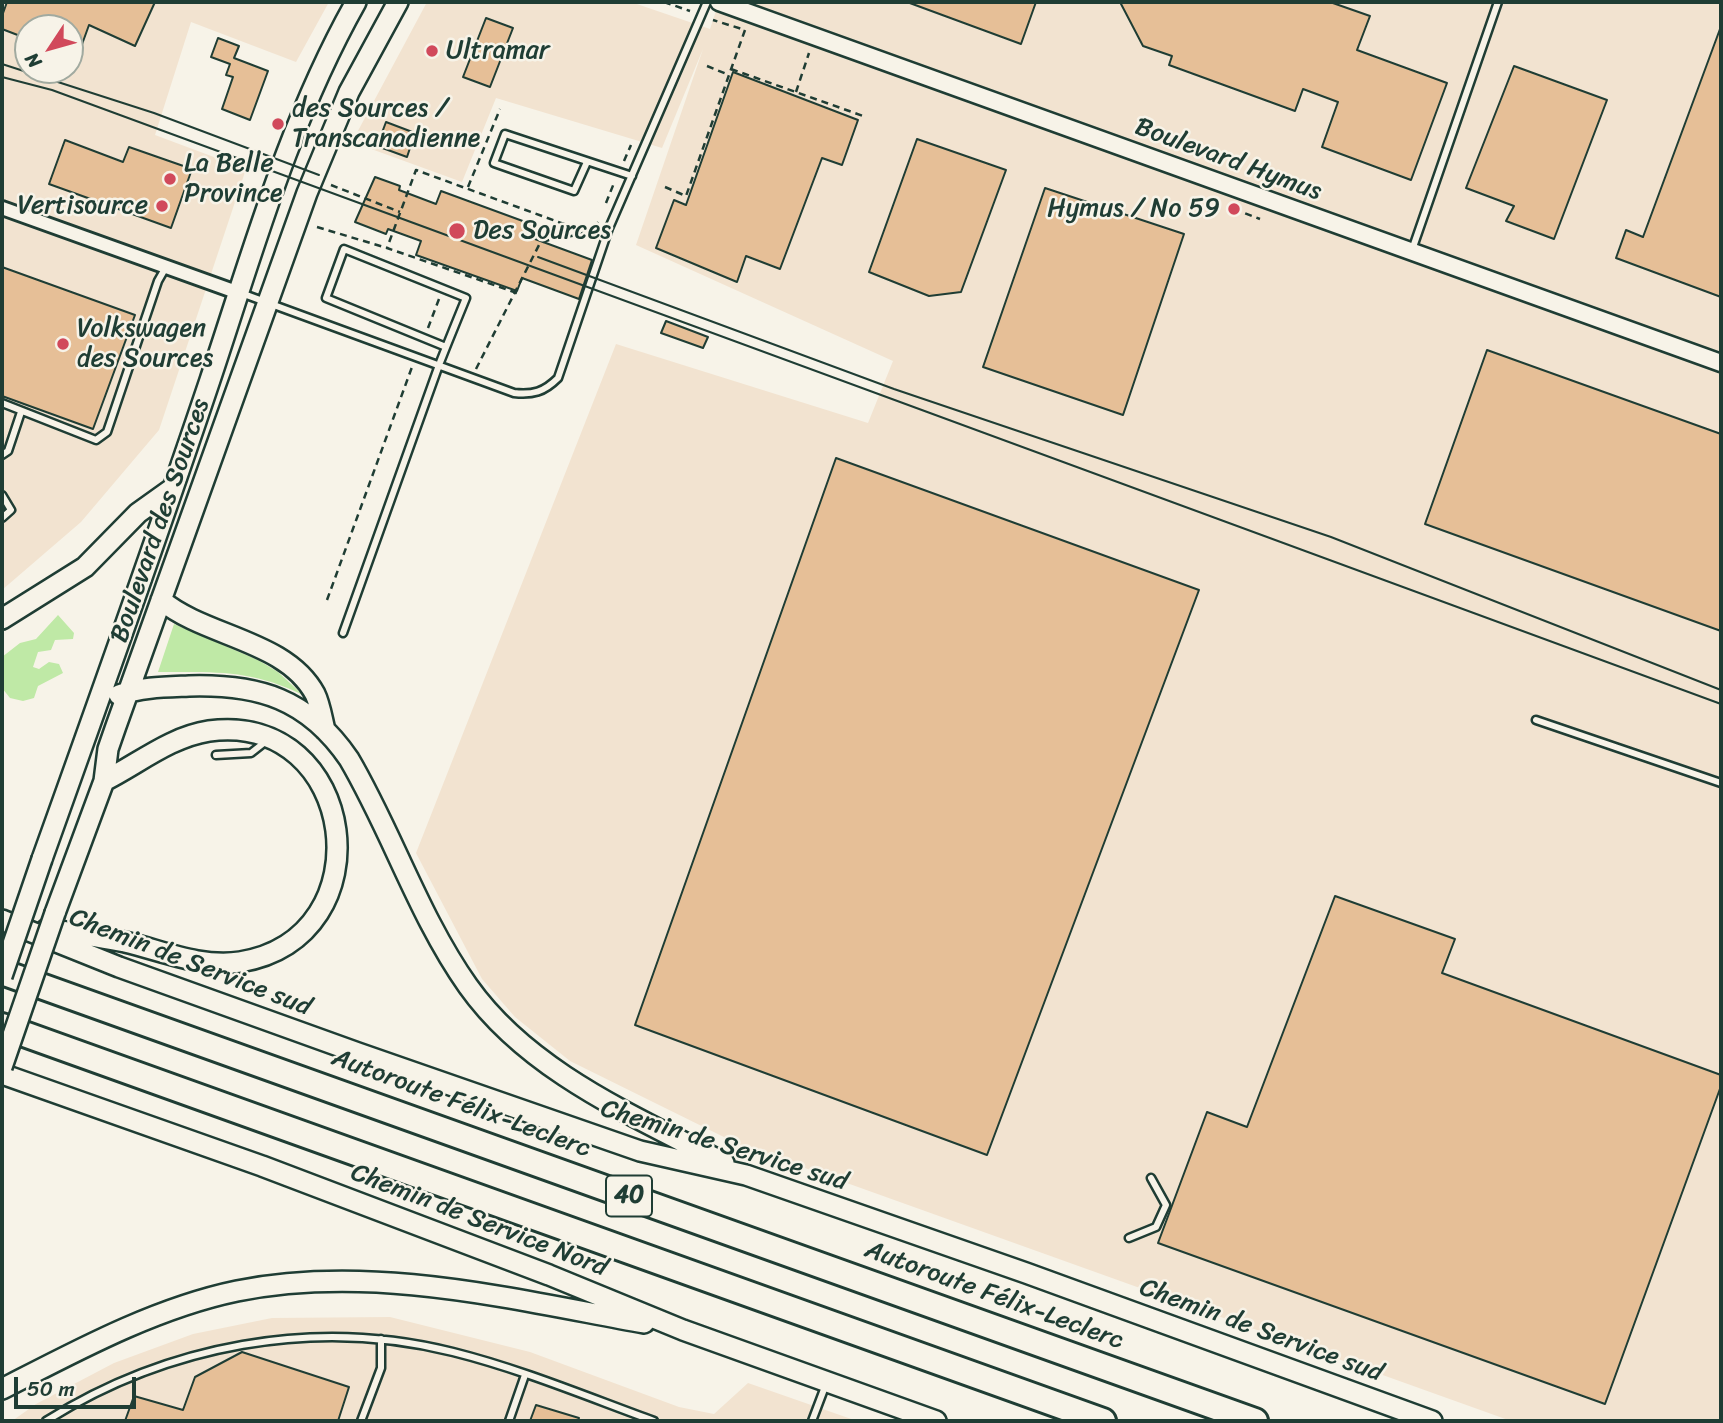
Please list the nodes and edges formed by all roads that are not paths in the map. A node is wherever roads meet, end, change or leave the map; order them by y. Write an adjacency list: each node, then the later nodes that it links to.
1 (356, 2): 11 (main road, Boulevard des Sources)
2 (398, 2): 12 (main road, Boulevard des Sources)
3 (708, 2): 7 (lane)
4 (720, 2): 9 (street, Boulevard Hymus)
5 (1498, 2): 9 (lane)
6 (587, 162): 6 (lane); 7 (lane)
7 (632, 176): 14 (lane)
8 (2, 208): 10 (street)
9 (1412, 252): 15 (street, Boulevard Hymus)
10 (166, 267): 11 (street); 17 (lane)
11 (239, 293): 12 (lane); 19 (main road, Boulevard des Sources)
12 (267, 303): 14 (lane); 22 (main road, Boulevard des Sources)
13 (446, 347): 13 (lane); 14 (lane)
14 (440, 362): 24 (lane)
15 (1721, 363)
16 (2, 403): 17 (lane)
17 (20, 412): 18 (lane)
18 (2, 455)
19 (173, 488): 23 (main road); 26 (main road, Boulevard des Sources)
20 (2, 495): 21 (lane)
21 (2, 518)
22 (162, 600): 25 (main road, Boulevard des Sources); 28 (main road)
23 (2, 619)
24 (343, 633)
25 (129, 691): 26 (main road); 28 (main road); 31 (main road, Boulevard des Sources)
26 (98, 703): 34 (main road, Boulevard des Sources, bridge)
27 (1536, 720): 32 (lane)
28 (326, 731): 38 (main road)
29 (267, 739): 30 (lane); 31 (main road); 33 (main road)
30 (216, 755)
31 (104, 781): 36 (main road, Boulevard des Sources, bridge)
32 (1721, 783)
33 (5, 921): 38 (main road, Chemin de Service sud)
34 (2, 974): 53 (highway, Autoroute Félix-Leclerc / 40)
35 (2, 1026): 52 (highway, 40)
36 (2, 1067)
37 (2, 1074): 41 (main road, Chemin de Service Nord)
38 (747, 1175): 54 (main road, Chemin de Service sud)
39 (1152, 1178): 40 (lane)
40 (1129, 1238)
41 (683, 1330): 44 (main road, Chemin de Service Nord); 45 (main road)
42 (381, 1339): 43 (lane); 46 (lane); 47 (lane)
43 (525, 1375): 48 (lane); 49 (lane)
44 (826, 1382): 50 (lane); 51 (main road, Chemin de Service Nord)
45 (2, 1389)
46 (46, 1421)
47 (361, 1421)
48 (509, 1421)
49 (654, 1421)
50 (812, 1421)
51 (936, 1421)
52 (1103, 1421)
53 (1255, 1421)
54 (1432, 1421)

